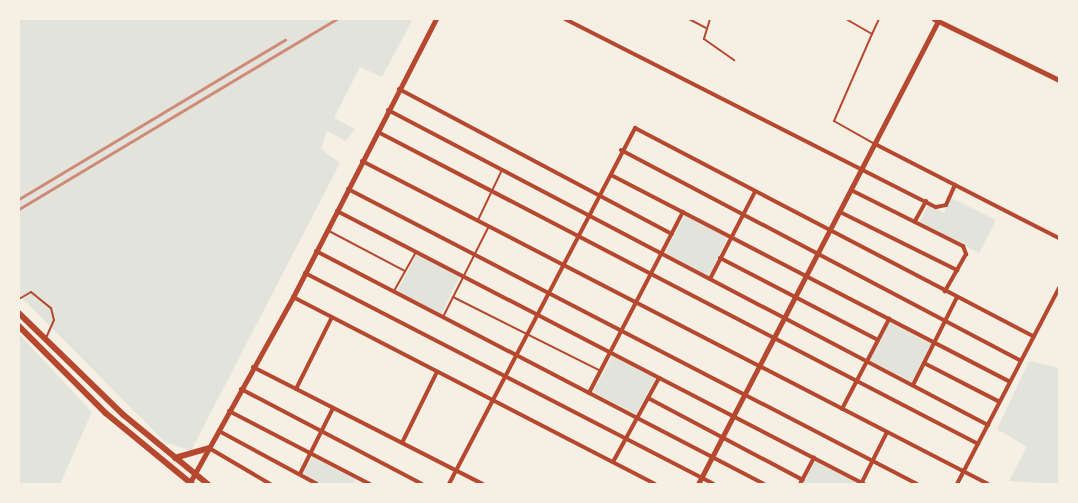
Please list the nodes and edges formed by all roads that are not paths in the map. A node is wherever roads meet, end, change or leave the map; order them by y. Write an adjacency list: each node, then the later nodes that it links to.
1 (436, 19): 12 (street)
2 (565, 19): 18 (street)
3 (689, 19): 8 (lane)
4 (710, 19): 8 (lane)
5 (846, 19): 9 (lane)
6 (879, 19): 9 (lane)
7 (937, 19): 11 (street); 15 (street)
8 (707, 29): 10 (lane)
9 (872, 34): 15 (lane)
10 (734, 60)
11 (1059, 80)
12 (399, 89): 13 (street); 26 (street)
13 (388, 110): 14 (street); 19 (street)
14 (378, 132): 17 (street); 24 (street)
15 (875, 144): 18 (street); 21 (street)
16 (621, 150): 20 (street); 25 (street); 31 (street)
17 (362, 162): 22 (street); 33 (street)
18 (862, 169): 23 (street); 27 (street)
19 (502, 170): 24 (lane); 32 (street)
20 (611, 175): 26 (street); 29 (street)
21 (955, 185): 27 (street); 41 (street)
22 (348, 189): 28 (street); 46 (street)
23 (851, 190): 30 (street); 34 (street)
24 (492, 191): 33 (lane); 39 (street)
25 (755, 192): 31 (street); 37 (street)
26 (600, 196): 32 (street); 38 (street)
27 (926, 201): 34 (street)
28 (337, 211): 36 (street); 43 (street)
29 (683, 212): 38 (street); 40 (street)
30 (840, 212): 37 (street); 49 (street)
31 (742, 215): 40 (street); 45 (street)
32 (590, 216): 39 (street); 44 (street)
33 (477, 221): 35 (street)
34 (915, 221): 49 (street)
35 (488, 227): 46 (lane); 48 (street)
36 (327, 230): 42 (street); 50 (lane)
37 (829, 231): 45 (street); 57 (street)
38 (672, 234): 44 (street)
39 (579, 236): 48 (street); 52 (street)
40 (731, 237): 47 (street); 54 (street)
41 (1059, 238)
42 (316, 251): 51 (street); 58 (street)
43 (416, 252): 50 (lane); 53 (street)
44 (662, 254): 52 (street); 55 (street)
45 (817, 254): 54 (street); 72 (street)
46 (474, 255): 53 (lane); 59 (street)
47 (720, 258): 55 (street); 62 (street)
48 (564, 265): 59 (street); 65 (street)
49 (957, 270): 57 (street)
50 (405, 271): 58 (lane)
51 (305, 273): 60 (street); 90 (street)
52 (652, 274): 65 (street); 77 (street)
53 (463, 276): 61 (lane); 67 (street)
54 (806, 276): 62 (street); 71 (street)
55 (710, 279): 70 (street)
56 (1059, 288): 76 (street)
57 (945, 291): 63 (street)
58 (394, 292): 69 (street)
59 (549, 293): 67 (street); 74 (street)
60 (293, 297): 68 (street); 87 (street)
61 (453, 297): 69 (lane); 75 (lane)
62 (795, 297): 70 (street); 79 (street)
63 (957, 297): 72 (street); 76 (street)
64 (19, 298): 78 (lane)
65 (637, 303): 74 (street); 86 (street)
66 (19, 313): 78 (main road)
67 (538, 315): 75 (street); 81 (street)
68 (332, 317): 89 (street); 96 (street)
69 (443, 317): 82 (street)
70 (784, 318): 77 (street); 83 (street)
71 (889, 319): 79 (street); 80 (street)
72 (945, 322): 80 (street); 84 (street)
73 (19, 326): 129 (main road)
74 (622, 332): 81 (street); 98 (street)
75 (528, 334): 82 (street); 88 (lane)
76 (1034, 337): 84 (street)
77 (774, 338): 86 (street); 92 (street)
78 (46, 339): 118 (main road)
79 (878, 340): 83 (street)
80 (934, 342): 85 (street); 93 (street)
81 (610, 353): 88 (street); 91 (street)
82 (516, 355): 90 (street); 97 (street)
83 (867, 361): 92 (street); 94 (street)
84 (1021, 361): 93 (street)
85 (924, 363): 94 (street); 101 (street)
86 (759, 366): 98 (street); 103 (street)
87 (253, 367): 95 (street); 96 (street)
88 (601, 371): 97 (street)
89 (437, 372): 100 (street); 113 (street)
90 (505, 376): 100 (street); 112 (street)
91 (659, 378): 99 (street); 105 (street)
92 (856, 381): 103 (street); 114 (street)
93 (1010, 382): 101 (street)
94 (913, 385): 107 (street)
95 (241, 389): 104 (street); 109 (street)
96 (296, 390): 102 (street)
97 (589, 393): 106 (street)
98 (744, 395): 105 (street); 120 (street)
99 (648, 398): 106 (street); 111 (street)
100 (493, 400): 121 (street); 122 (street)
101 (1000, 402): 107 (street)
102 (333, 408): 109 (street); 113 (street)
103 (842, 409): 110 (street)
104 (229, 411): 108 (street); 116 (street)
105 (733, 416): 111 (street); 119 (street)
106 (637, 418): 112 (street); 117 (street)
107 (988, 424): 114 (street)
108 (219, 432): 115 (street); 125 (street)
109 (322, 432): 116 (street); 135 (street)
110 (887, 432): 120 (street); 123 (street)
111 (722, 438): 117 (street); 128 (street)
112 (626, 439): 121 (street); 127 (street)
113 (402, 443): 122 (street)
114 (978, 444): 123 (street)
115 (209, 448): 118 (main road); 124 (street); 131 (street)
116 (310, 453): 125 (street); 126 (street)
117 (712, 457): 127 (street); 141 (street)
118 (174, 458): 124 (main road)
119 (814, 458): 128 (street); 143 (street)
120 (872, 461): 143 (street); 144 (street)
121 (613, 462): 138 (street)
122 (456, 471): 136 (street); 137 (street)
123 (964, 472): 145 (street); 146 (street)
124 (194, 474): 129 (street); 130 (main road)
125 (300, 474): 132 (street)
126 (358, 478): 133 (street); 134 (street)
127 (701, 478): 139 (street); 140 (street)
128 (803, 480): 142 (street)
129 (190, 484)
130 (208, 484)
131 (270, 484)
132 (317, 484)
133 (355, 484)
134 (370, 484)
135 (422, 484)
136 (449, 484)
137 (483, 484)
138 (653, 484)
139 (698, 484)
140 (713, 484)
141 (764, 484)
142 (800, 484)
143 (862, 484)
144 (917, 484)
145 (957, 484)
146 (988, 484)

